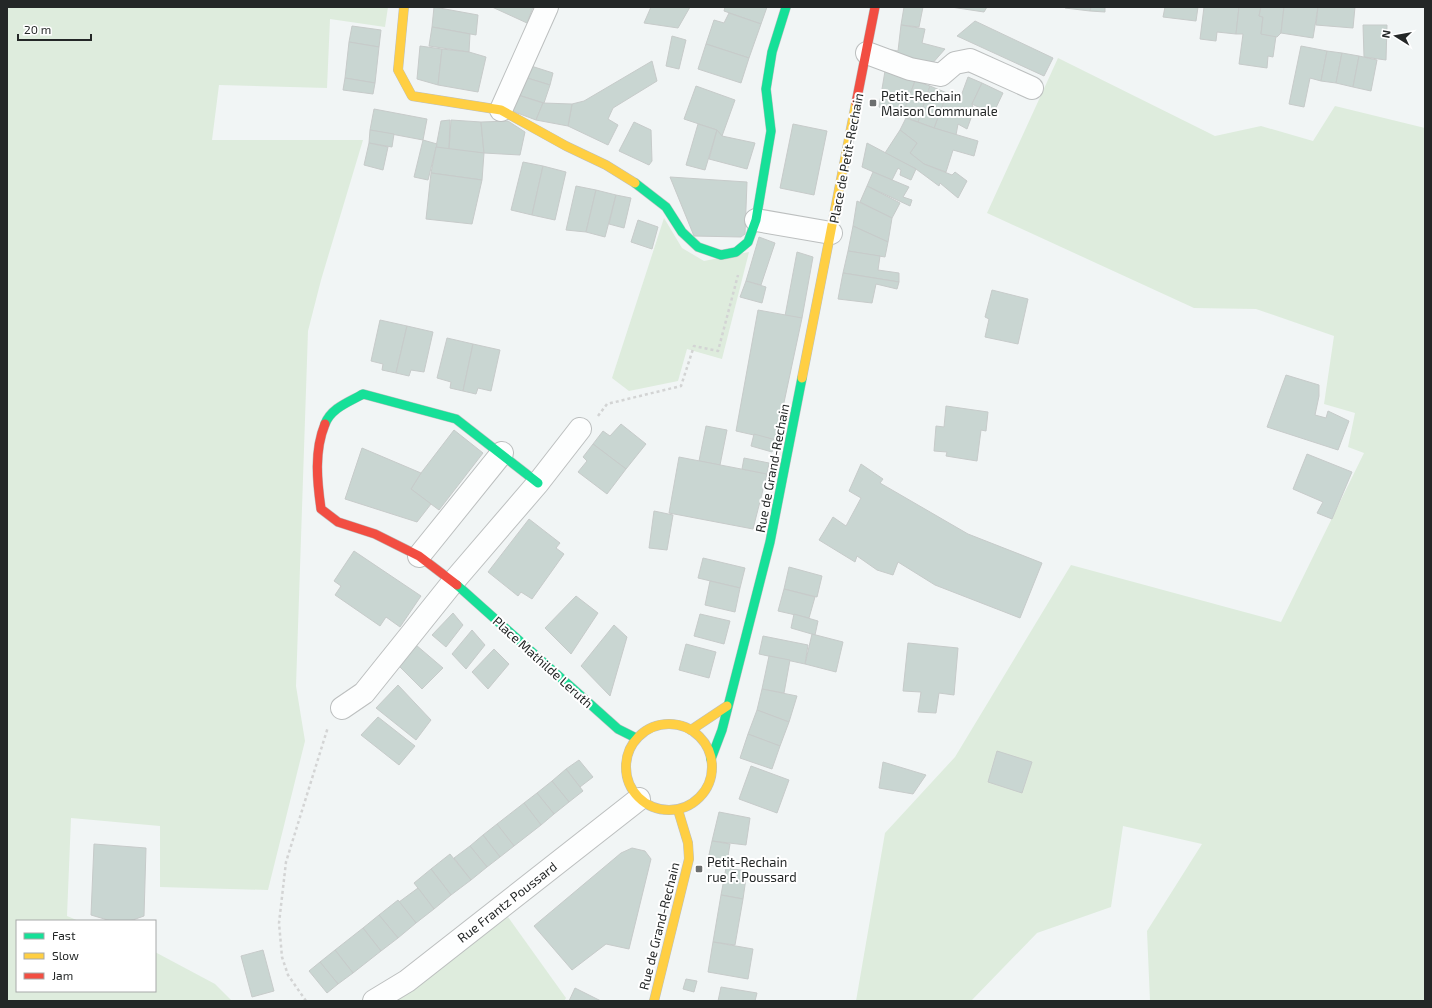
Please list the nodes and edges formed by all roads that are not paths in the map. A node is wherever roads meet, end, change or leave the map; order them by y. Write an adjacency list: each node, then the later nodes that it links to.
1 (404, 7): 7 (street)
2 (547, 7): 7 (street)
3 (786, 7): 8 (street)
4 (875, 7): 5 (street, Place de Petit-Rechain)
5 (867, 53): 6 (street); 9 (street, Place de Petit-Rechain)
6 (1032, 88)
7 (501, 110): 8 (street)
8 (756, 220): 9 (street, Place de Petit-Rechain)
9 (831, 233): 15 (street, Rue de Grand-Rechain)
10 (580, 429): 12 (street)
11 (502, 453): 12 (street, Place Mathilde Leruth); 13 (street); 13 (street, Place Mathilde Leruth)
12 (538, 482): 14 (street)
13 (419, 556): 14 (street, Place Mathilde Leruth)
14 (453, 582): 16 (street); 18 (street, Place Mathilde Leruth)
15 (727, 706): 17 (street); 19 (street, Rue de Grand-Rechain)
16 (342, 708)
17 (690, 730): 18 (street); 19 (street)
18 (636, 738): 20 (street)
19 (711, 759): 21 (street)
20 (639, 799): 21 (street); 22 (street, Rue Frantz Poussard)
21 (678, 810): 23 (street, Rue de Grand-Rechain)
22 (374, 1001)
23 (654, 1001)

